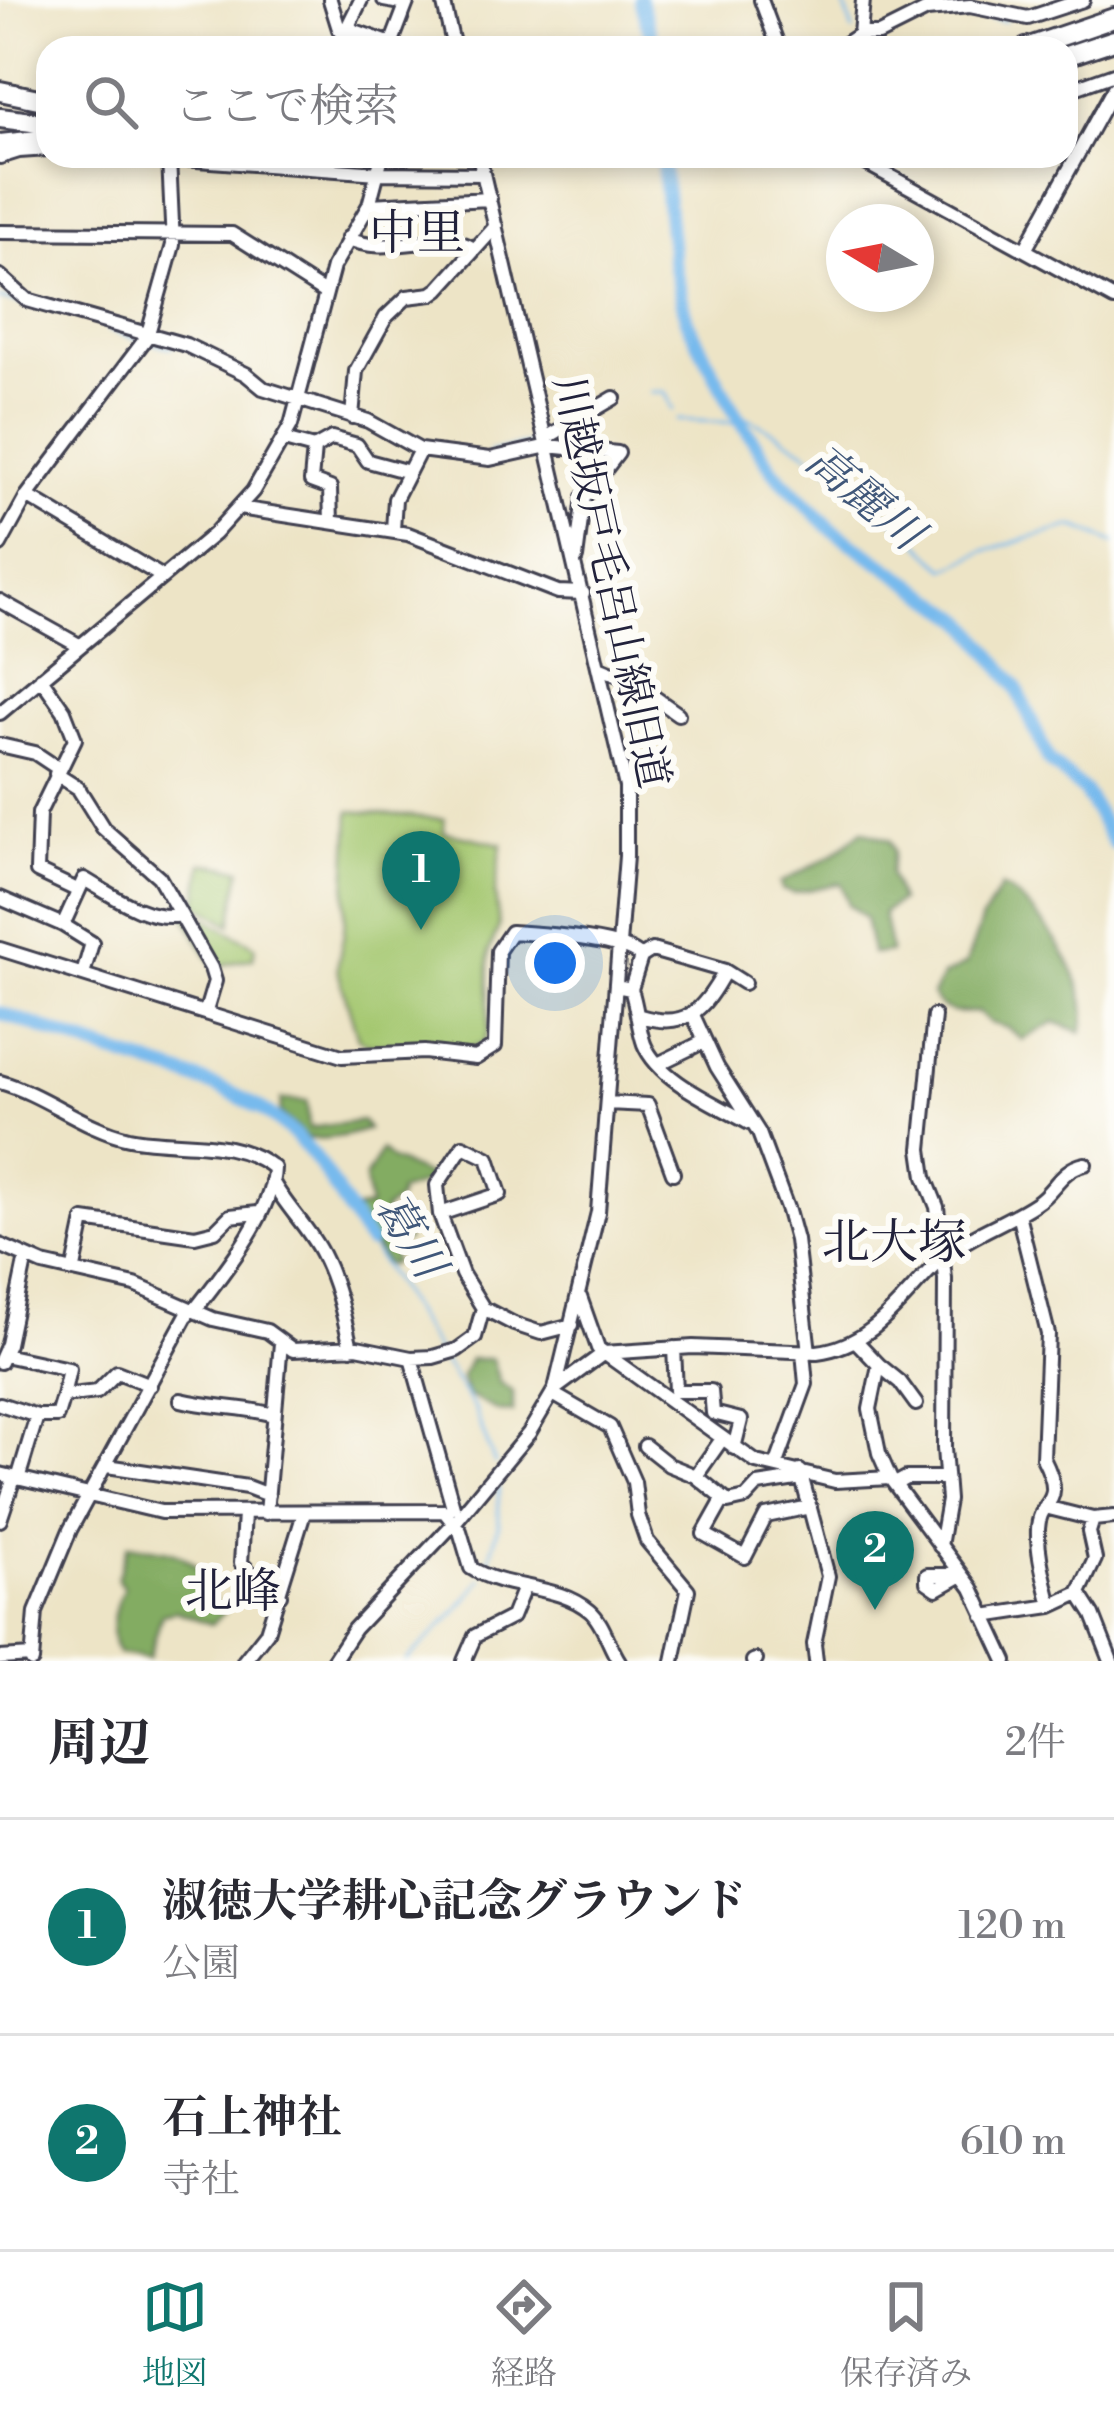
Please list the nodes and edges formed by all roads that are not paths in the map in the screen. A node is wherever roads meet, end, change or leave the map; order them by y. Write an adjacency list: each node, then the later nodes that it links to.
1 (330, 0): 12 (street)
2 (361, 0): 13 (street)
3 (384, 0): 8 (street)
4 (443, 0): 15 (street)
5 (761, 0): 16 (street)
6 (863, 0): 11 (street)
7 (1079, 1): 9 (street)
8 (407, 2): 14 (street)
9 (973, 3): 11 (street)
10 (1114, 18): 18 (highway)
11 (860, 34): 17 (street)
12 (346, 36)
13 (366, 36)
14 (394, 36)
15 (451, 36)
16 (774, 36)
17 (857, 36)
18 (1061, 36)
19 (1114, 40): 20 (highway)
20 (1078, 52)
21 (1114, 74): 22 (street)
22 (1078, 87)
23 (1114, 88): 31 (street)
24 (0, 94): 25 (highway)
25 (36, 100)
26 (0, 118): 27 (highway)
27 (36, 122)
28 (36, 140): 29 (highway)
29 (0, 144)
30 (36, 150): 32 (street)
31 (1078, 154)
32 (0, 157)
33 (169, 168): 44 (street)
34 (379, 168): 41 (street)
35 (406, 168): 39 (street)
36 (482, 168): 39 (street, 川越坂戸毛呂山線旧道)
37 (875, 168): 47 (street)
38 (1070, 168): 47 (street)
39 (483, 174): 40 (street, 川越坂戸毛呂山線旧道)
40 (490, 199): 41 (street); 42 (street, 川越坂戸毛呂山線旧道)
41 (369, 205): 45 (street)
42 (496, 226): 46 (street); 56 (street, 川越坂戸毛呂山線旧道)
43 (0, 232): 44 (street)
44 (172, 233): 49 (street); 51 (street)
45 (348, 238): 46 (street); 49 (street)
46 (474, 249): 54 (street)
47 (1025, 250): 50 (street)
48 (0, 276): 51 (street)
49 (325, 293): 53 (street)
50 (1114, 299)
51 (146, 339): 53 (street); 60 (street)
52 (614, 398): 56 (street)
53 (297, 402): 54 (street); 55 (street)
54 (352, 417): 58 (street)
55 (284, 440): 57 (street); 61 (street)
56 (547, 442): 58 (street); 65 (street, 川越坂戸毛呂山線旧道); 65 (street)
57 (314, 448): 59 (street); 62 (street)
58 (417, 448): 59 (street)
59 (409, 472): 63 (street)
60 (27, 496): 64 (street); 66 (street)
61 (239, 508): 62 (street); 66 (street)
62 (331, 522): 63 (street)
63 (393, 530): 67 (street)
64 (0, 545)
65 (575, 561): 67 (street, 川越坂戸毛呂山線旧道)
66 (161, 576): 69 (street)
67 (583, 593): 70 (street, 川越坂戸毛呂山線旧道)
68 (0, 602): 69 (street)
69 (79, 645): 71 (street)
70 (601, 668): 73 (street); 80 (street, 川越坂戸毛呂山線旧道)
71 (41, 678): 72 (street); 75 (street)
72 (3, 705)
73 (678, 714)
74 (0, 745): 75 (street)
75 (57, 772): 76 (street); 78 (street)
76 (77, 890): 78 (street); 79 (street)
77 (0, 898): 79 (street)
78 (181, 915): 87 (street)
79 (63, 926): 84 (street)
80 (619, 944): 82 (street); 86 (street, 川越坂戸毛呂山線旧道); 87 (street)
81 (0, 949): 84 (street)
82 (641, 957): 83 (street); 86 (street)
83 (725, 971): 85 (street); 89 (street)
84 (83, 974): 87 (street)
85 (744, 983)
86 (624, 988): 88 (street); 94 (street, 川越坂戸毛呂山線旧道)
87 (206, 1011)
88 (640, 1016): 89 (street); 92 (street)
89 (693, 1016): 91 (street)
90 (934, 1016): 104 (street)
91 (705, 1041): 92 (street); 95 (street)
92 (658, 1064): 95 (street)
93 (0, 1082): 98 (street)
94 (607, 1103): 97 (street); 106 (street, 川越坂戸毛呂山線旧道)
95 (750, 1124): 114 (street)
96 (1085, 1164): 101 (street)
97 (673, 1173)
98 (272, 1181): 99 (street); 112 (street)
99 (258, 1214): 105 (street); 108 (street)
100 (440, 1214): 100 (street); 107 (street)
101 (1018, 1214): 104 (street); 141 (street)
102 (0, 1245): 103 (street)
103 (26, 1257): 105 (street); 116 (street)
104 (943, 1258): 110 (street); 135 (street)
105 (74, 1268): 108 (street)
106 (580, 1297): 109 (street, 川越坂戸毛呂山線旧道); 115 (street)
107 (482, 1308): 109 (street); 117 (street)
108 (192, 1310): 111 (street); 119 (street)
109 (572, 1325): 120 (street, 川越坂戸毛呂山線旧道)
110 (857, 1342): 114 (street); 118 (street)
111 (281, 1343): 112 (street); 125 (street)
112 (351, 1348): 117 (street)
113 (674, 1348): 114 (street); 115 (street); 129 (street)
114 (806, 1352): 131 (street)
115 (604, 1353): 120 (street); 127 (street)
116 (2, 1358): 121 (street)
117 (411, 1358): 145 (street)
118 (880, 1365): 124 (street); 136 (street)
119 (150, 1385): 121 (street); 130 (street)
120 (554, 1392): 145 (street, 川越坂戸毛呂山線旧道); 161 (street)
121 (64, 1396): 126 (street)
122 (181, 1400): 125 (street)
123 (0, 1404): 126 (street)
124 (916, 1405)
125 (274, 1414): 137 (street)
126 (37, 1416): 134 (street)
127 (722, 1439): 129 (street); 133 (street)
128 (645, 1446): 133 (street)
129 (734, 1448): 131 (street)
130 (107, 1466): 137 (street); 138 (street)
131 (776, 1466): 132 (street)
132 (801, 1475): 136 (street); 139 (street); 140 (street)
133 (696, 1476): 139 (street)
134 (11, 1477): 138 (street); 148 (street)
135 (946, 1478): 136 (street); 149 (street)
136 (894, 1480): 149 (street)
137 (268, 1495): 144 (street)
138 (90, 1496): 143 (street); 156 (street)
139 (723, 1500): 140 (street)
140 (810, 1507): 162 (street)
141 (1049, 1508): 147 (street); 153 (street)
142 (304, 1513): 144 (street); 145 (street); 152 (street)
143 (244, 1514): 144 (street); 152 (street)
144 (266, 1514)
145 (454, 1514): 150 (street); 158 (street, 川越坂戸毛呂山線旧道)
146 (1114, 1517): 147 (street)
147 (1093, 1519): 151 (street)
148 (0, 1520)
149 (940, 1546): 154 (street)
150 (524, 1587): 159 (street); 160 (street)
151 (1079, 1593): 153 (street); 164 (street)
152 (280, 1594): 157 (street)
153 (1052, 1606): 154 (street)
154 (984, 1616): 163 (street)
155 (0, 1658): 156 (street)
156 (32, 1659)
157 (244, 1661)
158 (333, 1661)
159 (464, 1661)
160 (619, 1661)
161 (673, 1661)
162 (816, 1661)
163 (1006, 1661)
164 (1112, 1661)

